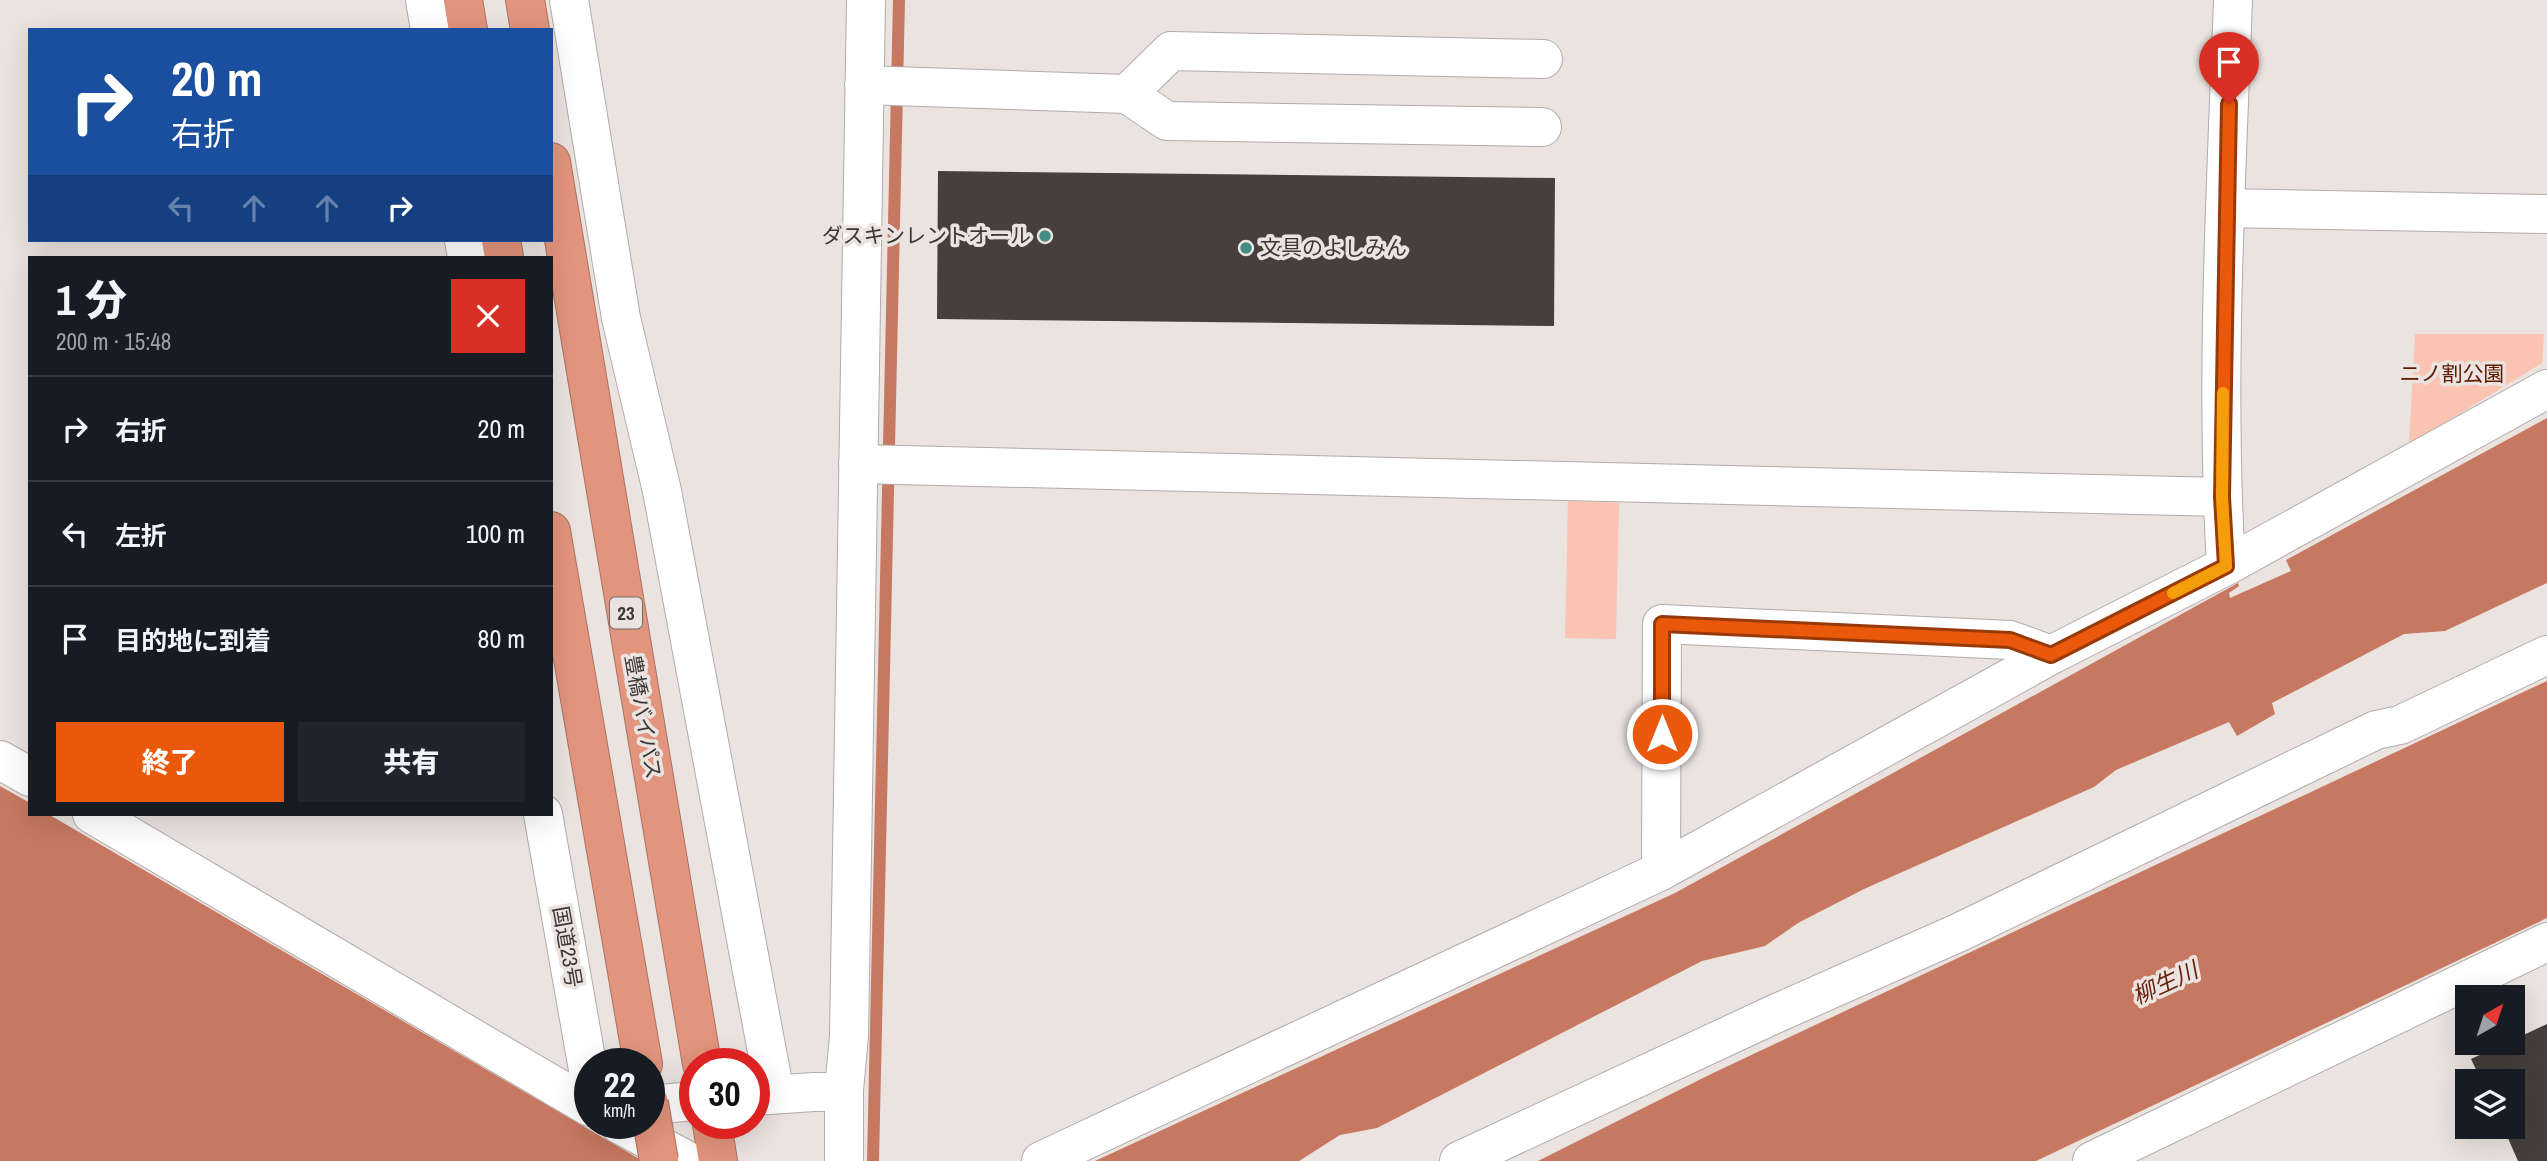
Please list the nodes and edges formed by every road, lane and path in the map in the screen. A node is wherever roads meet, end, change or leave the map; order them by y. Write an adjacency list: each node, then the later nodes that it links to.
1 (425, 0): 7 (street)
2 (463, 0): 8 (highway)
3 (525, 0): 9 (highway)
4 (569, 0): 10 (street)
5 (866, 0): 12 (street)
6 (2232, 0): 16 (street)
7 (430, 28)
8 (467, 28)
9 (530, 28)
10 (564, 56): 34 (street)
11 (1544, 59): 13 (street)
12 (867, 86): 13 (street); 19 (street)
13 (1127, 94): 14 (street)
14 (1542, 127)
15 (553, 174): 33 (highway, 豊橋バイパス / 23)
16 (2225, 208): 17 (street); 20 (street)
17 (2547, 214)
18 (2547, 389): 22 (street)
19 (860, 464): 20 (street); 35 (street)
20 (2222, 497): 22 (street)
21 (553, 543): 32 (highway)
22 (2226, 566): 23 (street)
23 (2051, 655): 29 (street); 29 (street)
24 (2547, 655): 46 (street)
25 (0, 760): 26 (street)
26 (28, 776)
27 (95, 816): 37 (street)
28 (543, 816): 31 (street, 国道23号)
29 (1661, 871): 45 (street)
30 (2547, 942): 47 (street)
31 (584, 1048)
32 (640, 1048)
33 (699, 1048)
34 (756, 1048)
35 (844, 1090): 36 (street); 44 (street)
36 (770, 1095)
37 (574, 1098)
38 (647, 1139): 42 (street)
39 (655, 1139): 41 (highway, bridge)
40 (715, 1139): 43 (highway)
41 (659, 1161)
42 (688, 1161)
43 (719, 1161)
44 (844, 1161)
45 (1041, 1161)
46 (1459, 1161)
47 (2092, 1161)

